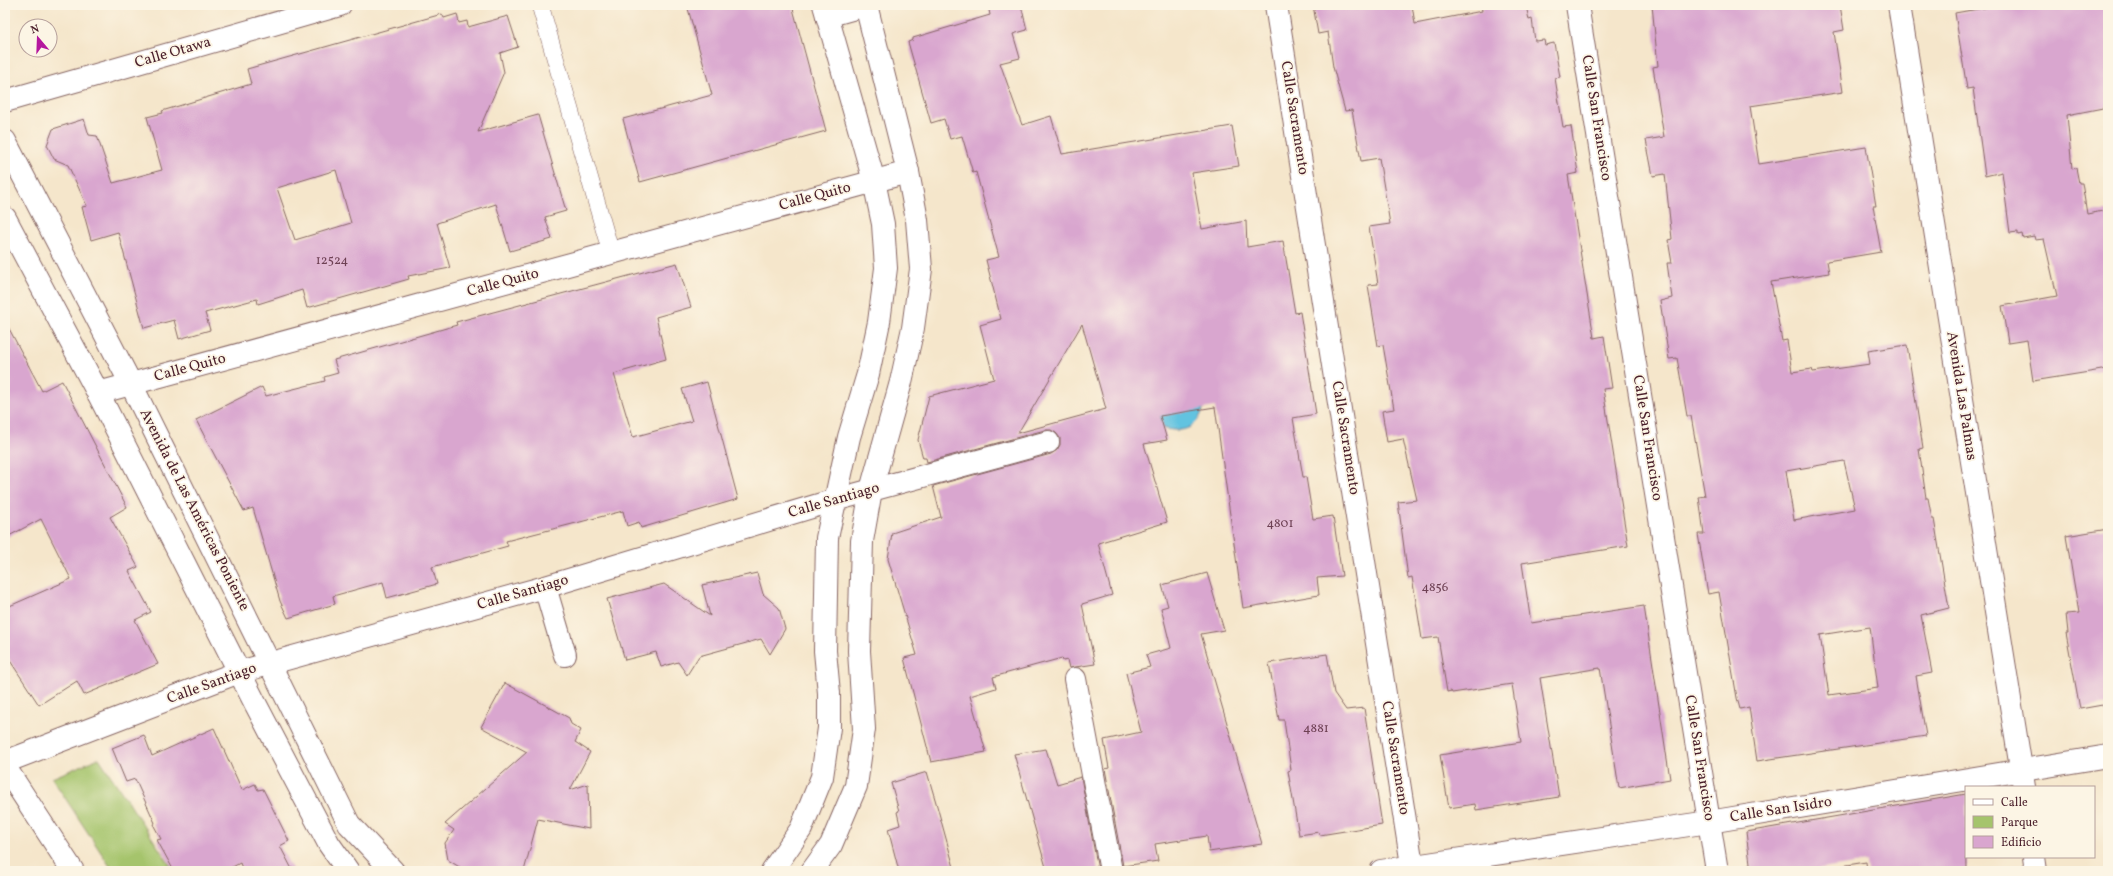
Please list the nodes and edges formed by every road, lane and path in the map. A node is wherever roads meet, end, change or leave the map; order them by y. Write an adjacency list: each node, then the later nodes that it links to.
1 (340, 5): 8 (street, Calle Otawa)
2 (540, 5): 13 (lane)
3 (866, 5): 7 (street); 10 (street)
4 (1276, 5): 34 (street, Calle Sacramento)
5 (1577, 5): 32 (street, Calle San Francisco)
6 (1899, 5): 29 (street, Avenida Las Palmas)
7 (825, 11): 11 (street)
8 (5, 101)
9 (5, 141): 14 (street, Avenida de Las Américas Poniente)
10 (908, 172): 11 (street, Calle Quito); 17 (street)
11 (874, 181): 13 (street, Calle Quito); 18 (street)
12 (5, 218): 15 (street)
13 (611, 253): 14 (street, Calle Quito)
14 (131, 384): 15 (street, Calle Quito); 21 (street, Avenida de Las Américas Poniente)
15 (98, 393): 22 (street)
16 (1048, 442): 17 (street, Calle Santiago)
17 (871, 490): 18 (street, Calle Santiago); 24 (street)
18 (835, 500): 19 (street, Calle Santiago); 25 (street)
19 (545, 587): 20 (street); 21 (street, Calle Santiago)
20 (565, 655)
21 (270, 663): 22 (street, Calle Santiago); 37 (street, Avenida de Las Américas Poniente)
22 (239, 672): 27 (street, Calle Santiago); 36 (street)
23 (1075, 679): 40 (street)
24 (861, 691): 25 (street); 39 (street)
25 (829, 693): 38 (street)
26 (2108, 756): 29 (street, Calle San Isidro)
27 (5, 762)
28 (5, 768): 35 (street)
29 (2022, 779): 30 (street, Calle San Isidro)
30 (1971, 786)
31 (1965, 787): 32 (street, Calle San Isidro)
32 (1709, 822): 34 (street, Calle San Isidro); 42 (street, Calle San Francisco)
33 (2034, 858): 43 (street)
34 (1412, 869): 41 (street, Calle San Isidro)
35 (73, 871)
36 (348, 871)
37 (392, 871)
38 (772, 871)
39 (812, 871)
40 (1110, 871)
41 (1381, 871)
42 (1717, 871)
43 (2036, 871)

